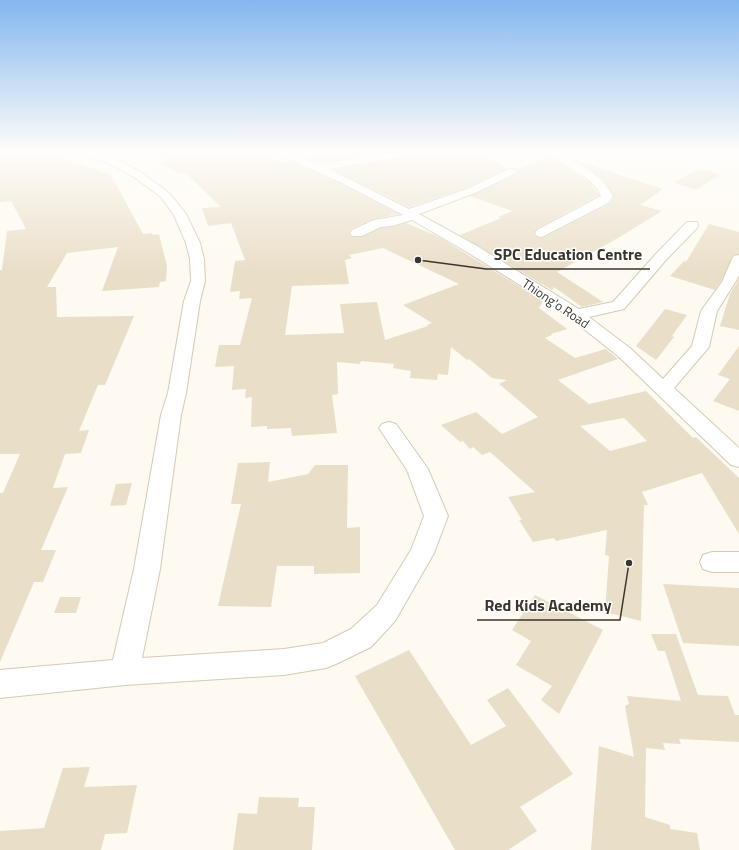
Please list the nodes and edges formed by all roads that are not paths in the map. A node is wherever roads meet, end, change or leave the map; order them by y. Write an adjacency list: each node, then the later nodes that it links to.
1 (161, 192): 16 (street)
2 (367, 192): 5 (street, Thiong'o Road)
3 (472, 192): 5 (street)
4 (606, 192): 7 (street)
5 (412, 215): 8 (street); 10 (street, Thiong'o Road)
6 (692, 225): 10 (street)
7 (542, 232)
8 (357, 233)
9 (739, 259): 11 (street)
10 (575, 315): 11 (street, Thiong'o Road)
11 (663, 388): 13 (street, Thiong'o Road)
12 (389, 428): 16 (street)
13 (739, 460)
14 (712, 562): 15 (street)
15 (739, 562)
16 (125, 672): 17 (street)
17 (0, 684)

